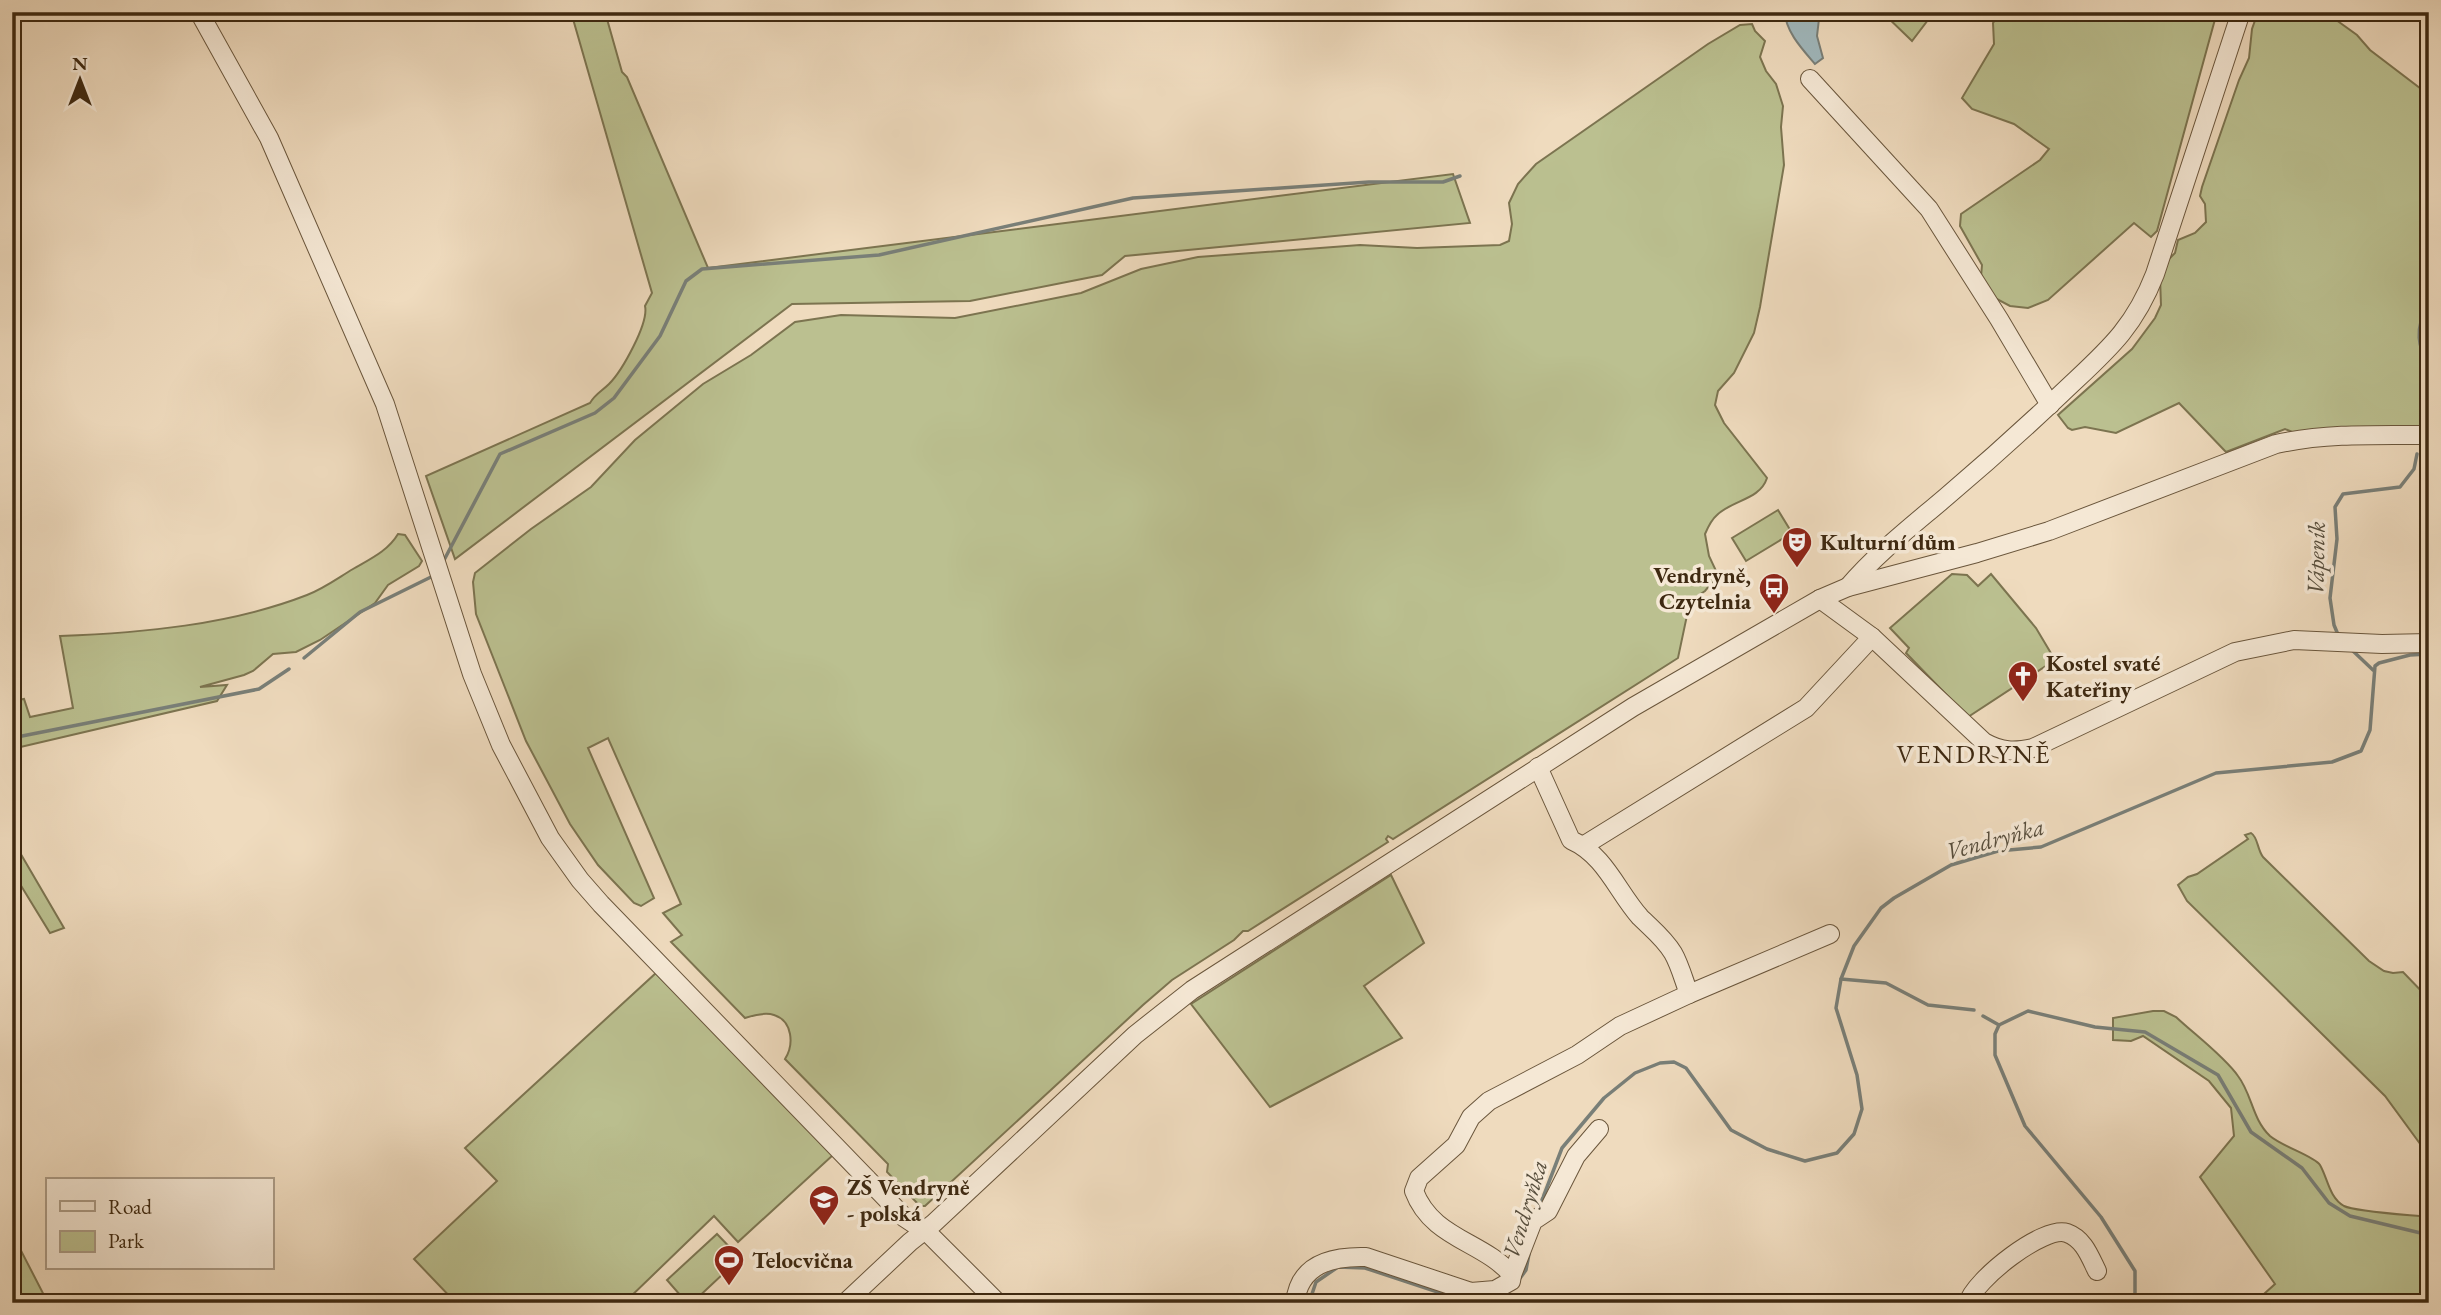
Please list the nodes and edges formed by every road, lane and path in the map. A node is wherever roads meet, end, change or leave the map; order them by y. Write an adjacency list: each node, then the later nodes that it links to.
1 (199, 12): 15 (street)
2 (2241, 12): 4 (street)
3 (1810, 79): 4 (street)
4 (2050, 405): 6 (street)
5 (2429, 435): 6 (street)
6 (1848, 587): 7 (street)
7 (1820, 599): 8 (street); 10 (street)
8 (1872, 637): 9 (street); 11 (street)
9 (2429, 643)
10 (1538, 767): 11 (street); 15 (street)
11 (1583, 846): 13 (street)
12 (1830, 934): 13 (street)
13 (1689, 994): 17 (street)
14 (1599, 1129): 17 (street)
15 (925, 1230): 18 (street); 19 (street)
16 (2097, 1271): 21 (street)
17 (1512, 1275): 20 (street)
18 (845, 1303)
19 (998, 1303)
20 (1295, 1303)
21 (1968, 1303)

